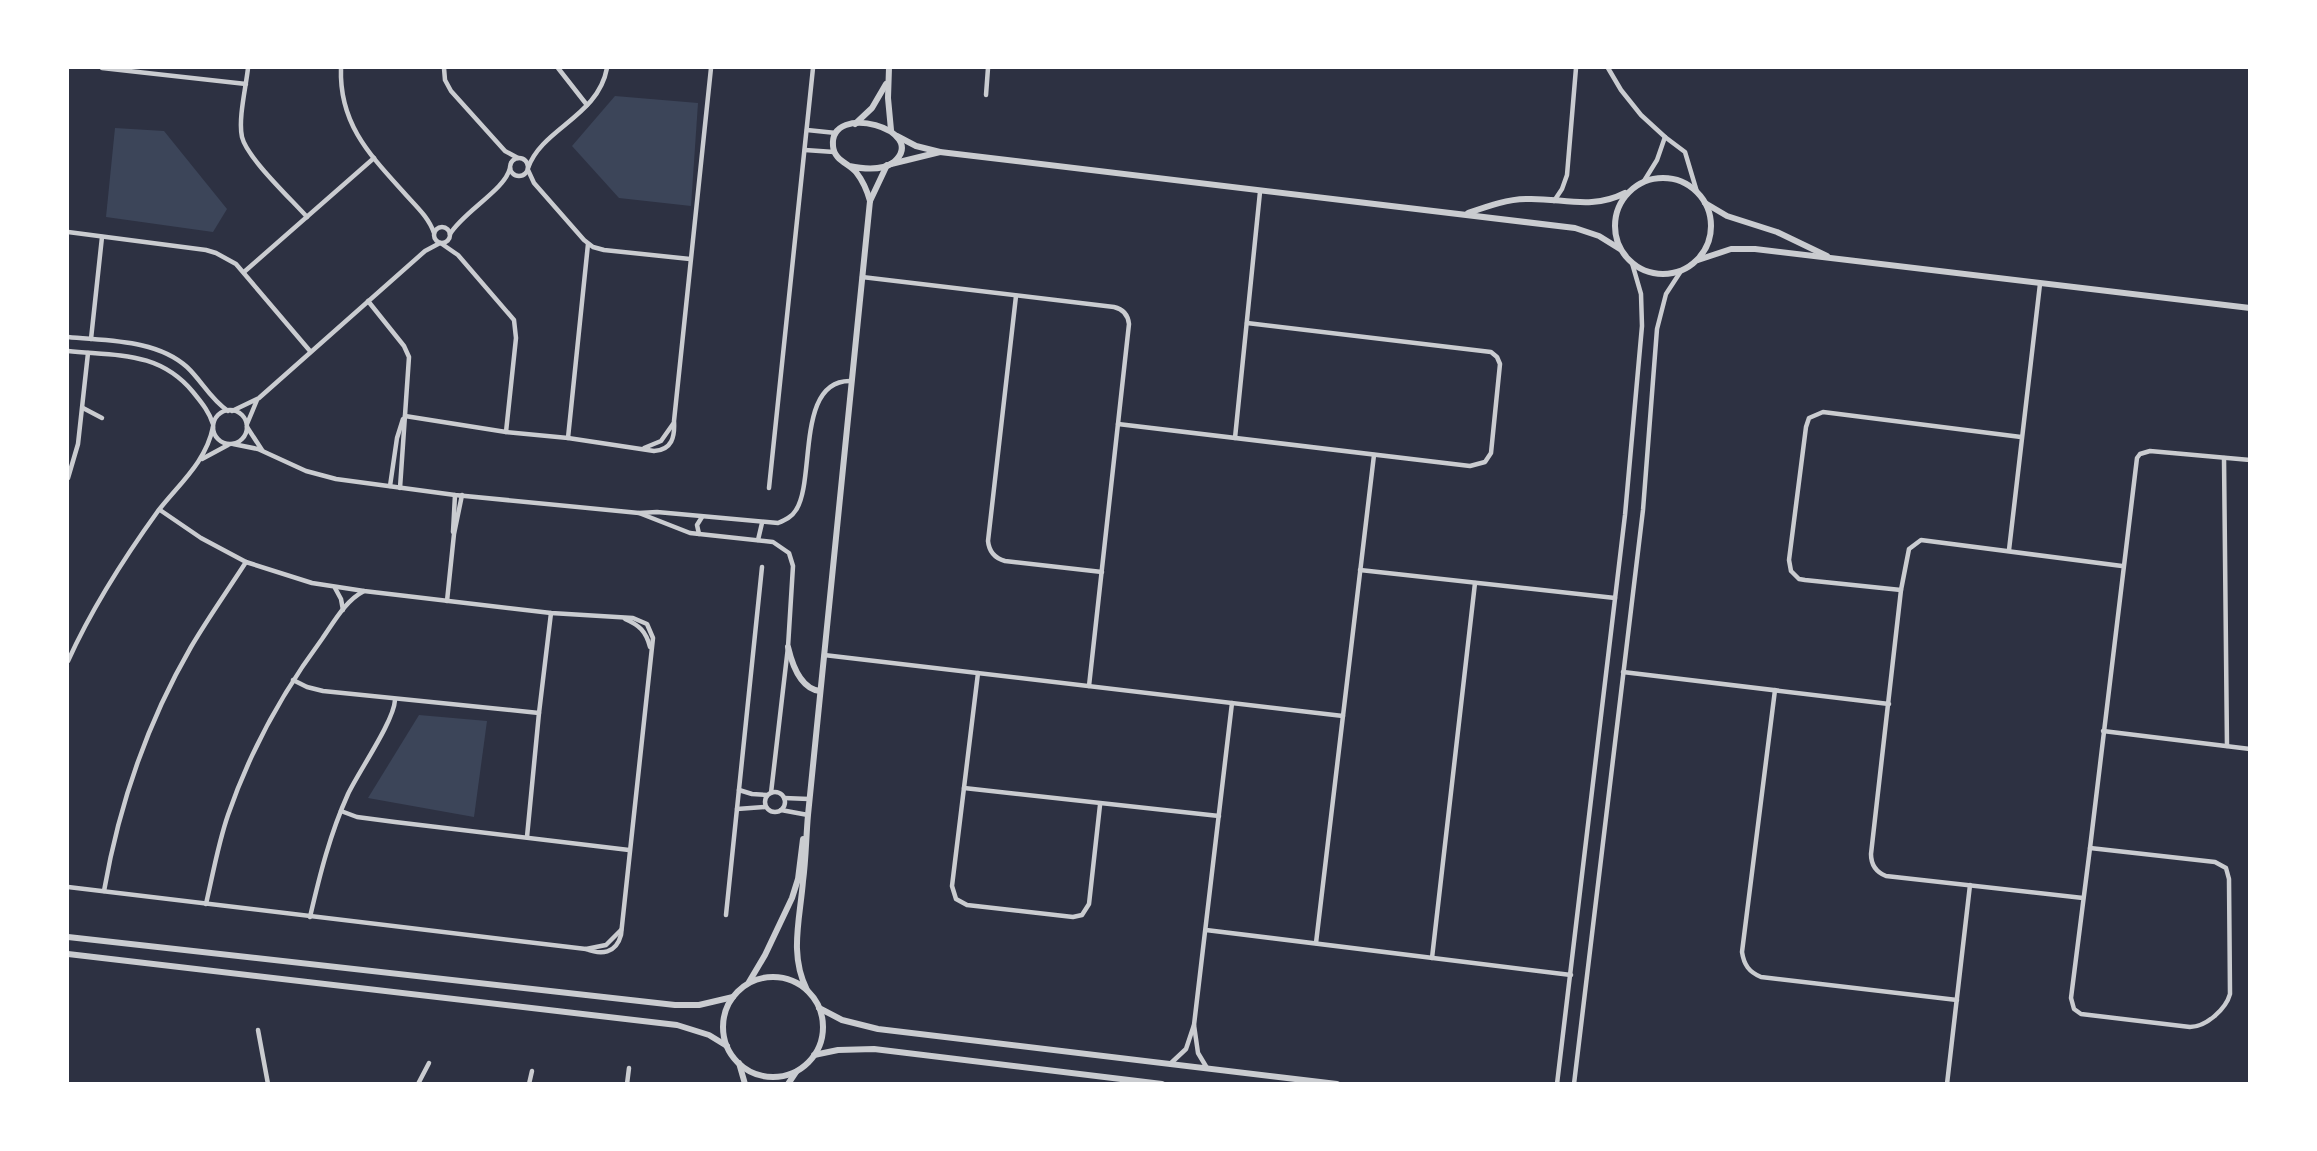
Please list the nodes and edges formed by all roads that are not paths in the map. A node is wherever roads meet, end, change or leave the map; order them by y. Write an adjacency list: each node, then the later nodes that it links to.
1 (102, 68): 14 (street)
2 (161, 68): 14 (street)
3 (248, 68): 16 (street)
4 (340, 68): 30 (street)
5 (444, 68): 26 (street)
6 (558, 68): 18 (street)
7 (607, 68): 18 (street)
8 (711, 68): 61 (street)
9 (813, 68): 20 (street)
10 (889, 68): 15 (street)
11 (988, 68): 17 (street)
12 (1576, 68): 44 (street)
13 (1608, 68): 24 (street)
14 (161, 74): 16 (street)
15 (889, 78): 19 (street); 21 (street)
16 (246, 84): 47 (street)
17 (986, 95)
18 (587, 105): 29 (street)
19 (855, 124): 21 (street); 22 (street)
20 (807, 130): 22 (street); 25 (street)
21 (891, 130): 23 (street)
22 (836, 133): 27 (street)
23 (897, 136): 28 (street); 33 (street)
24 (1665, 137): 38 (street); 42 (street)
25 (805, 150): 27 (street); 103 (street)
26 (505, 152): 31 (street); 34 (street)
27 (834, 152): 32 (street)
28 (940, 152): 33 (street); 40 (street)
29 (536, 153): 31 (street); 35 (street)
30 (374, 158): 47 (street); 48 (street)
31 (519, 158): 34 (street); 35 (street)
32 (849, 165): 33 (street); 43 (street)
33 (889, 165): 43 (street)
34 (510, 166): 36 (street); 37 (street)
35 (528, 169): 36 (street); 39 (street)
36 (519, 176): 37 (street); 39 (street)
37 (504, 181): 49 (street)
38 (1644, 181): 41 (street); 42 (street)
39 (534, 183): 56 (street)
40 (1260, 192): 46 (street); 71 (street)
41 (1628, 192): 44 (street); 57 (street)
42 (1697, 192): 45 (street)
43 (870, 201): 66 (street)
44 (1554, 201): 46 (street)
45 (1705, 203): 60 (street); 62 (street)
46 (1465, 214): 57 (street)
47 (307, 217): 65 (street)
48 (427, 219): 50 (street); 52 (street)
49 (460, 219): 50 (street); 53 (street)
50 (442, 227): 52 (street); 53 (street)
51 (68, 232): 54 (street)
52 (434, 234): 55 (street); 58 (street)
53 (450, 236): 55 (street); 59 (street)
54 (102, 237): 65 (street); 73 (street)
55 (441, 243): 58 (street); 59 (street)
56 (588, 244): 61 (street); 89 (street)
57 (1620, 249): 63 (street)
58 (425, 250): 69 (street)
59 (458, 255): 87 (street)
60 (1830, 258): 62 (street); 67 (street)
61 (690, 259): 83 (street)
62 (1698, 260): 64 (street)
63 (1632, 263): 64 (street); 123 (street)
64 (1681, 271): 130 (street)
65 (244, 272): 75 (street)
66 (862, 277): 68 (street); 77 (street)
67 (2040, 284): 70 (street); 88 (street)
68 (1017, 296): 84 (street); 118 (street)
69 (368, 301): 75 (street); 81 (street)
70 (2250, 308)
71 (1247, 323): 90 (street); 96 (street)
72 (68, 337): 73 (street)
73 (91, 339): 80 (street)
74 (68, 351): 76 (street)
75 (310, 351): 78 (street)
76 (88, 353): 79 (street); 85 (street)
77 (852, 381): 109 (street); 128 (street)
78 (259, 398): 80 (street); 86 (street)
79 (83, 408): 82 (street); 95 (street)
80 (230, 411): 85 (street); 86 (street)
81 (405, 416): 87 (street); 101 (street); 102 (street)
82 (102, 417)
83 (674, 421): 92 (street); 92 (street)
84 (1118, 424): 90 (street); 118 (street)
85 (213, 426): 91 (street); 99 (street)
86 (247, 426): 91 (street); 94 (street)
87 (506, 432): 89 (street)
88 (2021, 437): 113 (street); 121 (street)
89 (568, 438): 92 (street)
90 (1234, 438): 96 (street)
91 (231, 444): 94 (street); 99 (street)
92 (643, 448)
93 (68, 452): 95 (street)
94 (264, 452): 101 (street)
95 (76, 453): 100 (street)
96 (1374, 455): 117 (street)
97 (2224, 458): 98 (street); 115 (street); 142 (street)
98 (2250, 460)
99 (200, 461): 106 (street)
100 (68, 478)
101 (390, 486): 102 (street)
102 (400, 488): 104 (street)
103 (769, 488)
104 (455, 495): 105 (street); 110 (street)
105 (462, 495): 107 (street); 110 (street)
106 (160, 510): 114 (street); 129 (street)
107 (639, 513): 108 (street); 111 (street)
108 (702, 517): 109 (street); 111 (street)
109 (762, 523): 112 (street)
110 (454, 534): 124 (street)
111 (699, 534): 112 (street)
112 (758, 540): 127 (street)
113 (2009, 550): 115 (street); 121 (street)
114 (246, 562): 120 (street); 162 (street)
115 (2122, 566): 141 (street)
116 (762, 567): 145 (street)
117 (1360, 570): 119 (street); 140 (street)
118 (1102, 572): 133 (street)
119 (1475, 583): 123 (street); 171 (street)
120 (335, 587): 122 (street); 125 (street)
121 (1901, 590): 138 (street)
122 (364, 591): 124 (street); 125 (street)
123 (1615, 598): 172 (street)
124 (447, 601): 126 (street)
125 (342, 610): 132 (street)
126 (551, 613): 139 (street); 159 (street)
127 (788, 647): 135 (street); 146 (street)
128 (824, 656): 131 (street); 135 (street)
129 (68, 661)
130 (1623, 672): 134 (street); 198 (street)
131 (978, 673): 133 (street); 144 (street)
132 (293, 680): 136 (street); 164 (street)
133 (1089, 686): 137 (street)
134 (1775, 690): 138 (street); 176 (street)
135 (820, 691): 148 (street)
136 (395, 700): 139 (street); 153 (street)
137 (1232, 703): 140 (street); 155 (street)
138 (1889, 704): 160 (street)
139 (538, 713): 157 (street)
140 (1343, 716): 169 (street)
141 (2103, 731): 142 (street); 158 (street)
142 (2227, 746): 143 (street)
143 (2250, 749)
144 (964, 788): 149 (street); 149 (street)
145 (739, 790): 146 (street); 151 (street)
146 (769, 794): 147 (street); 150 (street)
147 (784, 798): 148 (street); 152 (street)
148 (809, 799): 154 (street)
149 (1100, 805): 155 (street)
150 (765, 807): 151 (street); 152 (street)
151 (737, 808): 165 (street)
152 (781, 810): 154 (street)
153 (341, 811): 157 (street); 166 (street)
154 (808, 815): 156 (street)
155 (1219, 816): 167 (street)
156 (806, 830): 173 (street); 174 (street)
157 (527, 837): 159 (street)
158 (2090, 848): 163 (street); 163 (street)
159 (629, 850): 166 (street)
160 (1970, 885): 163 (street); 176 (street)
161 (68, 887): 162 (street)
162 (104, 891): 164 (street)
163 (2083, 898)
164 (206, 904): 166 (street)
165 (726, 915)
166 (310, 917)
167 (1206, 930): 169 (street); 178 (street)
168 (68, 937): 175 (street)
169 (1316, 943): 171 (street)
170 (68, 954): 180 (street)
171 (1432, 958): 172 (street)
172 (1571, 975): 197 (street)
173 (748, 984): 174 (street); 175 (street)
174 (807, 990): 177 (street)
175 (733, 997): 180 (street)
176 (1957, 1000): 199 (street)
177 (819, 1008): 181 (street); 184 (street)
178 (1194, 1025): 184 (street); 186 (street)
179 (258, 1030): 189 (street)
180 (727, 1046): 183 (street)
181 (814, 1055): 188 (street); 195 (street)
182 (429, 1063): 190 (street)
183 (738, 1063): 188 (street); 193 (street)
184 (1170, 1064): 186 (street)
185 (628, 1068): 192 (street)
186 (1207, 1068): 196 (street)
187 (532, 1071): 191 (street)
188 (796, 1072): 194 (street)
189 (268, 1083)
190 (418, 1083)
191 (529, 1083)
192 (627, 1083)
193 (745, 1083)
194 (788, 1083)
195 (1162, 1083)
196 (1337, 1083)
197 (1557, 1083)
198 (1574, 1083)
199 (1947, 1083)

